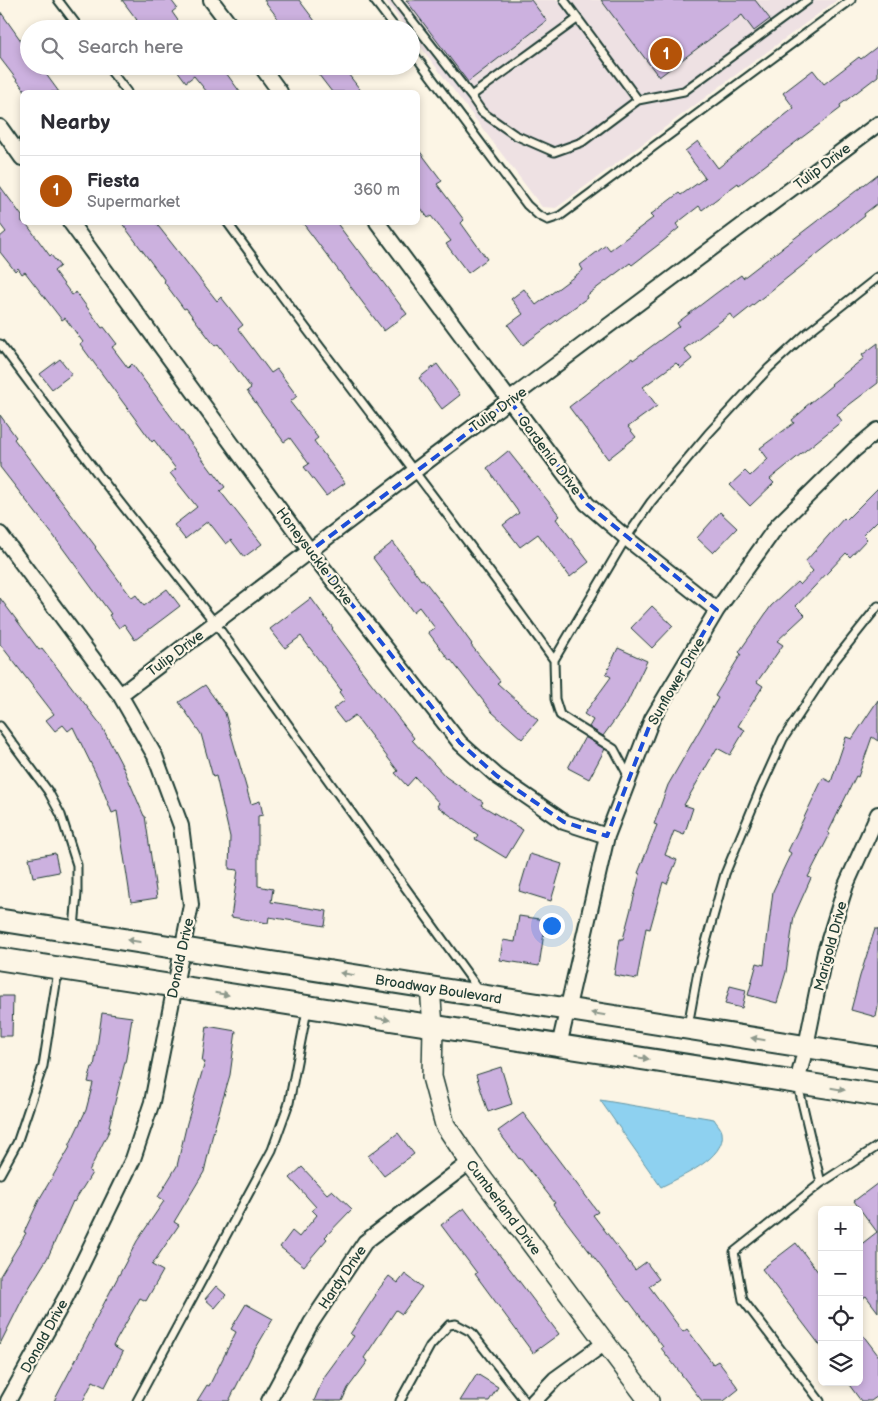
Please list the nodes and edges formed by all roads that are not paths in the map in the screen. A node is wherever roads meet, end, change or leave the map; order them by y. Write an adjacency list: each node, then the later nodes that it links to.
1 (58, 0): 9 (lane)
2 (211, 0): 10 (street)
3 (374, 0): 11 (lane)
4 (396, 0): 12 (lane)
5 (564, 0): 8 (lane)
6 (808, 0): 20 (lane)
7 (851, 0): 14 (lane)
8 (577, 18): 19 (lane); 20 (lane)
9 (73, 20)
10 (226, 20)
11 (389, 20)
12 (412, 20)
13 (420, 31): 19 (lane)
14 (420, 62)
15 (114, 75): 17 (lane)
16 (268, 75): 18 (street)
17 (125, 90)
18 (279, 90)
19 (471, 96): 20 (lane)
20 (638, 100)
21 (878, 124): 29 (street, Tulip Drive)
22 (0, 127): 23 (street)
23 (20, 155)
24 (72, 225): 34 (street, Honeysuckle Drive)
25 (229, 225): 31 (lane)
26 (379, 225): 29 (street, Gardenia Drive)
27 (878, 277): 33 (lane)
28 (0, 344): 37 (lane)
29 (510, 401): 31 (street, Tulip Drive); 33 (street, Gardenia Drive)
30 (878, 430): 36 (street, Sunflower Drive)
31 (415, 471): 34 (street, Tulip Drive); 38 (lane)
32 (0, 534): 39 (street, Donald Drive)
33 (626, 538): 36 (street, Gardenia Drive); 38 (lane)
34 (310, 551): 37 (street, Tulip Drive); 43 (street, Honeysuckle Drive)
35 (878, 606): 55 (lane)
36 (717, 610): 41 (street, Sunflower Drive)
37 (215, 624): 39 (street, Tulip Drive); 51 (lane)
38 (554, 660): 41 (lane)
39 (120, 695): 46 (street, Donald Drive)
40 (0, 726): 45 (lane)
41 (630, 778): 43 (street, Sunflower Drive)
42 (878, 814): 57 (street, Marigold Drive)
43 (607, 836): 53 (street, Sunflower Drive)
44 (0, 920): 45 (main road, Broadway Boulevard)
45 (74, 931): 46 (main road, Broadway Boulevard, one-way to 45)
46 (182, 948): 49 (street, Donald Drive); 50 (main road, Broadway Boulevard, one-way to 46)
47 (0, 960): 48 (main road)
48 (59, 968): 49 (main road); 63 (lane)
49 (174, 986): 52 (main road, one-way to 52); 66 (street, Donald Drive)
50 (430, 987): 51 (main road, Broadway Boulevard); 54 (street, Cumberland Drive)
51 (484, 996): 53 (main road, Broadway Boulevard)
52 (308, 1007): 54 (main road, one-way to 54); 67 (lane)
53 (568, 1009): 55 (main road, Broadway Boulevard, one-way to 53); 56 (street, Sunflower Drive)
54 (432, 1026): 56 (main road); 62 (street, Cumberland Drive)
55 (687, 1028): 57 (main road, Broadway Boulevard, one-way to 55)
56 (559, 1046): 59 (main road, one-way to 59)
57 (806, 1046): 58 (main road, Broadway Boulevard); 59 (street, Marigold Drive)
58 (878, 1058)
59 (797, 1082): 60 (main road, one-way to 60); 64 (lane)
60 (878, 1095)
61 (878, 1146): 64 (lane)
62 (470, 1162): 65 (street, Cumberland Drive); 68 (street, Hardy Drive)
63 (0, 1174)
64 (821, 1183): 73 (lane)
65 (605, 1343): 71 (street); 72 (street, Cumberland Drive)
66 (8, 1401)
67 (137, 1401)
68 (269, 1401)
69 (400, 1401): 70 (lane)
70 (525, 1401)
71 (534, 1401)
72 (649, 1401)
73 (820, 1401)

